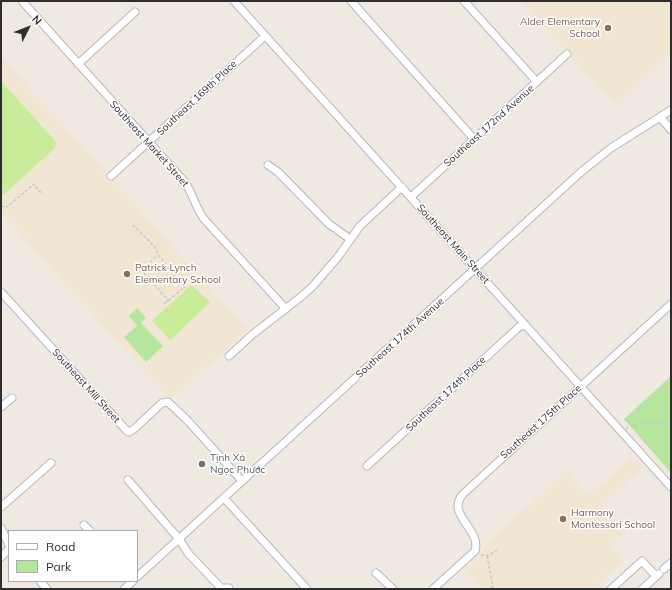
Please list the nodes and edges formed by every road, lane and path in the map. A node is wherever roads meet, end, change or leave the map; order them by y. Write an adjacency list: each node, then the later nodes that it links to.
1 (22, 1): 8 (street, Southeast Market Street)
2 (234, 1): 6 (street, Southeast Main Street)
3 (351, 1): 13 (street)
4 (464, 1): 9 (street)
5 (135, 12): 8 (street)
6 (265, 36): 14 (street, Southeast 169th Place); 17 (street, Southeast Main Street)
7 (567, 54): 9 (street, Southeast 172nd Avenue)
8 (78, 64): 14 (street, Southeast Market Street)
9 (537, 82): 13 (street, Southeast 172nd Avenue)
10 (671, 110): 11 (street, Southeast 174th Avenue)
11 (660, 117): 12 (street); 25 (street, Southeast 174th Avenue)
12 (671, 130)
13 (474, 139): 19 (street, Southeast 172nd Avenue)
14 (149, 142): 16 (street, Southeast 169th Place); 31 (street, Southeast Market Street)
15 (268, 165): 22 (street)
16 (111, 176)
17 (402, 187): 19 (street, Southeast Main Street); 22 (street)
18 (44, 194): 20 (path)
19 (411, 197): 25 (street, Southeast Main Street)
20 (1, 206)
21 (133, 225): 23 (path)
22 (350, 240): 31 (street)
23 (158, 255): 24 (path); 28 (path)
24 (150, 262)
25 (475, 269): 32 (street, Southeast Main Street); 42 (street, Southeast 174th Avenue)
26 (144, 273): 28 (path)
27 (1, 292): 42 (street, Southeast Mill Street)
28 (169, 301): 29 (path)
29 (163, 302)
30 (671, 304): 34 (street, Southeast 175th Place)
31 (286, 309): 33 (street)
32 (525, 325): 34 (street, Southeast Main Street); 40 (street, Southeast 174th Place)
33 (229, 356)
34 (581, 386): 38 (street, Southeast Main Street); 62 (street, Southeast 175th Place)
35 (12, 398): 36 (street)
36 (1, 407)
37 (671, 422): 38 (path)
38 (622, 432): 43 (street, Southeast Main Street)
39 (51, 463): 45 (street)
40 (367, 466)
41 (128, 480): 50 (street)
42 (242, 481): 44 (street, Southeast 174th Avenue)
43 (671, 487)
44 (224, 498): 50 (street, Southeast 174th Avenue); 60 (street)
45 (1, 507)
46 (84, 525): 49 (street)
47 (173, 526): 50 (street)
48 (1, 528): 51 (street)
49 (89, 530)
50 (180, 538): 56 (street, Southeast 174th Avenue); 58 (street)
51 (8, 543)
52 (499, 548): 63 (path)
53 (671, 563): 55 (street)
54 (376, 573): 61 (street)
55 (660, 573): 64 (street); 65 (street)
56 (138, 576)
57 (132, 582): 59 (street)
58 (229, 588)
59 (124, 589)
60 (307, 589)
61 (393, 589)
62 (433, 589)
63 (493, 589)
64 (611, 589)
65 (642, 589)

